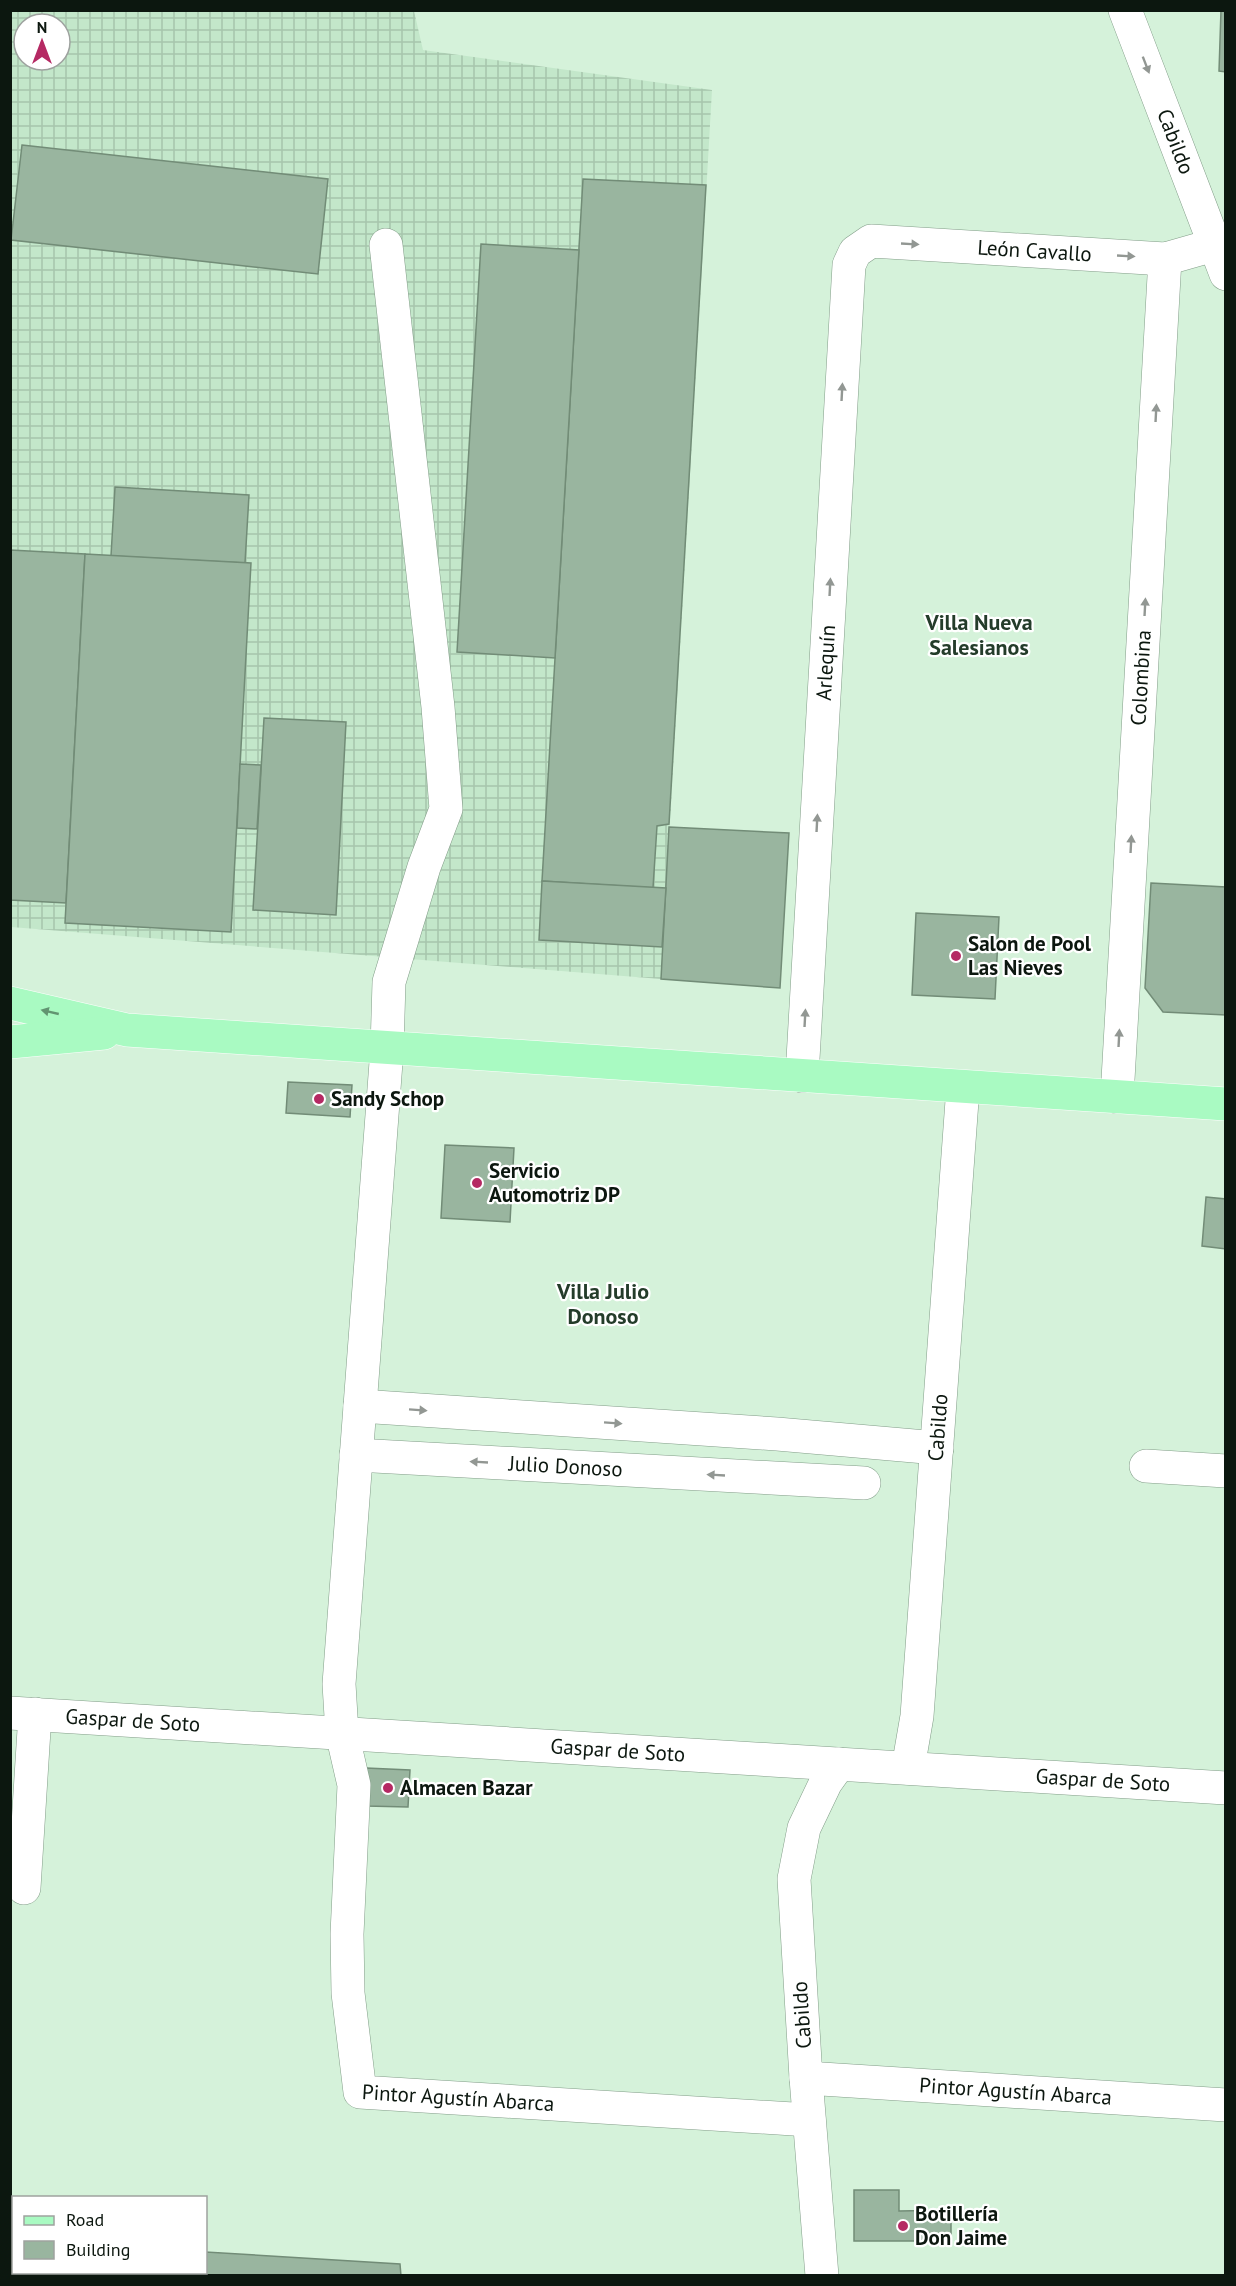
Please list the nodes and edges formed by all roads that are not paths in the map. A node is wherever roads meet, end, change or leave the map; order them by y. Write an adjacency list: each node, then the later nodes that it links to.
1 (1125, 10): 4 (street, Cabildo, one-way to 4)
2 (386, 245): 9 (street)
3 (855, 252): 5 (street, León Cavallo, one-way to 5); 10 (street, Arlequín, one-way to 3)
4 (1222, 255): 5 (street, León Cavallo)
5 (1165, 258): 12 (street, Colombina, one-way to 5)
6 (10, 1003): 7 (main road, one-way to 6)
7 (127, 1030): 8 (main road); 9 (main road)
8 (10, 1042)
9 (387, 1049): 10 (main road); 14 (street)
10 (802, 1076): 11 (main road)
11 (963, 1087): 12 (main road); 16 (street, Cabildo)
12 (1116, 1097): 13 (main road)
13 (1226, 1104)
14 (360, 1406): 15 (street, one-way to 15); 17 (street)
15 (777, 1434): 16 (street); 20 (street)
16 (937, 1448): 25 (street, Cabildo)
17 (356, 1455): 20 (street, Julio Donoso, one-way to 17); 23 (street)
18 (1146, 1466): 19 (street)
19 (1226, 1471)
20 (774, 1478): 21 (street, Julio Donoso)
21 (864, 1483)
22 (23, 1714): 23 (street, Gaspar de Soto); 27 (street)
23 (342, 1734): 24 (street, Gaspar de Soto); 30 (street, Pintor Agustín Abarca)
24 (839, 1764): 25 (street, Gaspar de Soto); 28 (street, Cabildo)
25 (908, 1768): 26 (street, Gaspar de Soto)
26 (1226, 1788)
27 (24, 1888)
28 (806, 2078): 29 (street, Pintor Agustín Abarca); 30 (street, Cabildo)
29 (1226, 2105)
30 (809, 2120): 31 (street, Cabildo)
31 (822, 2276)

